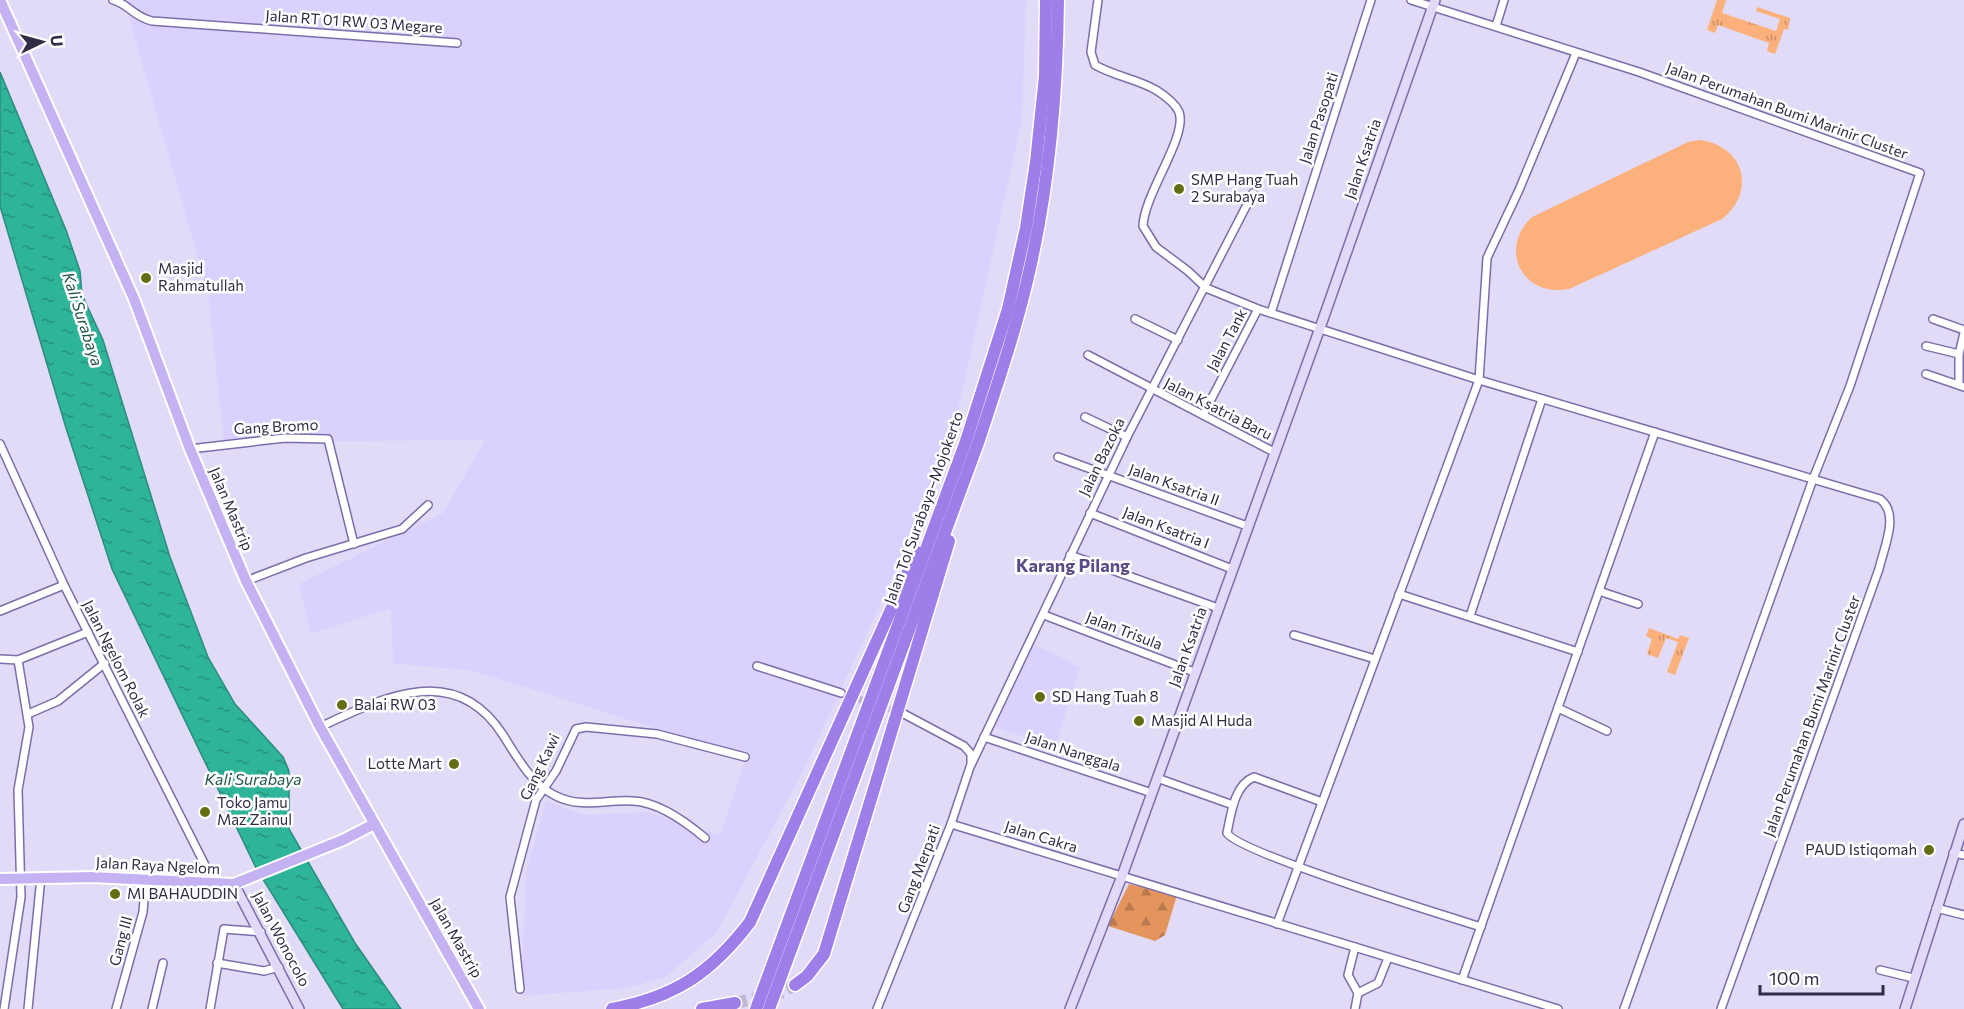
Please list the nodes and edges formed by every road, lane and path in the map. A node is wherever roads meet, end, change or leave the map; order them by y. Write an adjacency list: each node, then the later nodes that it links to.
1 (0, 0): 35 (main road, Jalan Mastrip)
2 (113, 0): 11 (street, Jalan RT 01 RW 03 Megare)
3 (1046, 0): 41 (highway, Jalan Tol Surabaya–Mojokerto)
4 (1058, 0): 39 (highway, Jalan Tol Surabaya–Mojokerto)
5 (1098, 0): 14 (street)
6 (1371, 0): 16 (street, Jalan Pasopati)
7 (1411, 0): 9 (street, Jalan Perumahan Bumi Marinir Cluster)
8 (1504, 0): 10 (street)
9 (1434, 3): 10 (street, Jalan Perumahan Bumi Marinir Cluster); 19 (street, Jalan Ksatria)
10 (1496, 26): 12 (street, Jalan Perumahan Bumi Marinir Cluster)
11 (457, 43)
12 (1576, 53): 26 (street); 40 (street, Jalan Perumahan Bumi Marinir Cluster)
13 (1253, 193): 14 (street, Jalan Bazoka)
14 (1206, 288): 15 (street); 21 (street, Jalan Bazoka)
15 (1258, 309): 16 (street); 30 (street, Jalan Tank)
16 (1271, 313): 19 (street)
17 (1135, 319): 21 (street)
18 (1933, 319): 20 (street)
19 (1320, 328): 26 (street, Jalan Perumahan Bumi Marinir Cluster); 36 (street, Jalan Ksatria)
20 (1964, 331): 23 (street)
21 (1178, 340): 28 (street, Jalan Bazoka)
22 (1926, 346): 23 (street)
23 (1959, 354): 27 (street)
24 (1088, 355): 28 (street, Jalan Ksatria Baru)
25 (1926, 374): 27 (street)
26 (1479, 380): 29 (street, Jalan Perumahan Bumi Marinir Cluster); 51 (street)
27 (1962, 386)
28 (1150, 389): 30 (street, Jalan Ksatria Baru); 33 (street, Jalan Bazoka)
29 (1542, 399): 32 (street, Jalan Perumahan Bumi Marinir Cluster); 56 (street)
30 (1203, 415): 36 (street, Jalan Ksatria Baru)
31 (1085, 417): 33 (street)
32 (1655, 432): 40 (street, Jalan Perumahan Bumi Marinir Cluster); 50 (street)
33 (1127, 437): 38 (street, Jalan Bazoka)
34 (0, 444): 49 (street, Jalan Ngelom Rolak)
35 (190, 449): 45 (street, Gang Bromo); 48 (main road, Jalan Mastrip)
36 (1274, 452): 44 (street, Jalan Ksatria)
37 (1058, 458): 38 (street, Jalan Ksatria II)
38 (1108, 475): 43 (street, Jalan Bazoka); 44 (street, Jalan Ksatria II)
39 (966, 476): 107 (highway); 121 (highway, Jalan Tol Surabaya–Mojokerto)
40 (1813, 479): 126 (street, Jalan Perumahan Bumi Marinir Cluster); 127 (street, Jalan Perumahan Bumi Marinir Cluster)
41 (945, 497): 118 (highway); 120 (highway, Jalan Tol Surabaya–Mojokerto)
42 (428, 505): 45 (street)
43 (1090, 513): 46 (street, Jalan Bazoka); 47 (street, Jalan Ksatria I)
44 (1247, 526): 47 (street, Jalan Ksatria)
45 (354, 544): 48 (street)
46 (1070, 555): 53 (street); 55 (street, Jalan Bazoka)
47 (1232, 569): 53 (street, Jalan Ksatria)
48 (246, 581): 70 (main road, Jalan Mastrip)
49 (64, 585): 54 (street); 57 (street, Jalan Ngelom Rolak)
50 (1599, 591): 52 (street); 59 (street)
51 (1399, 594): 56 (street); 60 (street)
52 (1638, 604)
53 (1218, 608): 65 (street, Jalan Ksatria)
54 (0, 611)
55 (1044, 615): 65 (street, Jalan Trisula); 72 (street, Jalan Bazoka)
56 (1470, 616): 59 (street)
57 (87, 629): 62 (street); 63 (street, Jalan Ngelom Rolak)
58 (1294, 635): 60 (street)
59 (1578, 651): 67 (street)
60 (1375, 659): 78 (street)
61 (0, 660): 62 (street)
62 (18, 660): 68 (street)
63 (105, 663): 68 (street); 92 (street, Jalan Ngelom Rolak)
64 (757, 666): 66 (street)
65 (1194, 672): 75 (street, Jalan Ksatria)
66 (841, 693)
67 (1558, 708): 71 (street); 97 (street)
68 (28, 714): 89 (street)
69 (904, 714): 74 (street)
70 (320, 727): 76 (street); 80 (main road, Jalan Mastrip)
71 (1607, 731)
72 (984, 737): 74 (street, Gang Merpati); 77 (street, Jalan Nanggala)
73 (745, 757): 76 (street, Gang Kawi)
74 (970, 767): 81 (street, Gang Merpati)
75 (1157, 778): 77 (street, Jalan Ksatria); 79 (street)
76 (545, 789): 83 (street); 108 (street, Gang Kawi)
77 (1152, 793): 87 (street, Jalan Ksatria)
78 (1322, 802): 79 (street); 86 (street)
79 (1233, 805): 86 (street)
80 (374, 824): 93 (main road, Jalan Raya Ngelom); 117 (main road, Jalan Mastrip)
81 (951, 824): 87 (street, Jalan Cakra); 122 (street, Gang Merpati)
82 (1964, 824): 84 (street)
83 (705, 838)
84 (1953, 853): 85 (street); 94 (street)
85 (1964, 855)
86 (1298, 867): 96 (street); 97 (street)
87 (1122, 876): 96 (street); 123 (street, Jalan Ksatria)
88 (41, 877): 89 (main road, Jalan Raya Ngelom); 91 (main road, Jalan Raya Ngelom); 112 (street)
89 (22, 878): 90 (main road, Jalan Raya Ngelom); 111 (street)
90 (0, 879)
91 (147, 879): 92 (main road, Jalan Raya Ngelom); 113 (street, Gang III)
92 (214, 883): 93 (main road, Jalan Raya Ngelom)
93 (234, 884): 98 (street, Jalan Wonocolo)
94 (1936, 908): 95 (street); 105 (street)
95 (1964, 915)
96 (1277, 924): 99 (street)
97 (1480, 927): 106 (street)
98 (261, 932): 102 (street); 103 (street, Jalan Wonocolo)
99 (1355, 947): 100 (street); 109 (street)
100 (1388, 958): 106 (street); 109 (street)
101 (163, 963): 114 (street)
102 (218, 963): 103 (street); 115 (street)
103 (279, 967): 116 (street, Jalan Wonocolo)
104 (1880, 970): 105 (street)
105 (1913, 978): 128 (street)
106 (1462, 980): 125 (street)
107 (795, 985)
108 (520, 989)
109 (1358, 993): 124 (street)
110 (735, 1003): 119 (highway)
111 (4, 1009)
112 (28, 1009)
113 (116, 1009)
114 (152, 1009)
115 (210, 1009)
116 (299, 1009)
117 (479, 1009)
118 (612, 1009)
119 (702, 1009)
120 (756, 1009)
121 (769, 1009)
122 (877, 1009)
123 (1070, 1009)
124 (1355, 1009)
125 (1557, 1009)
126 (1624, 1009)
127 (1721, 1009)
128 (1905, 1009)

